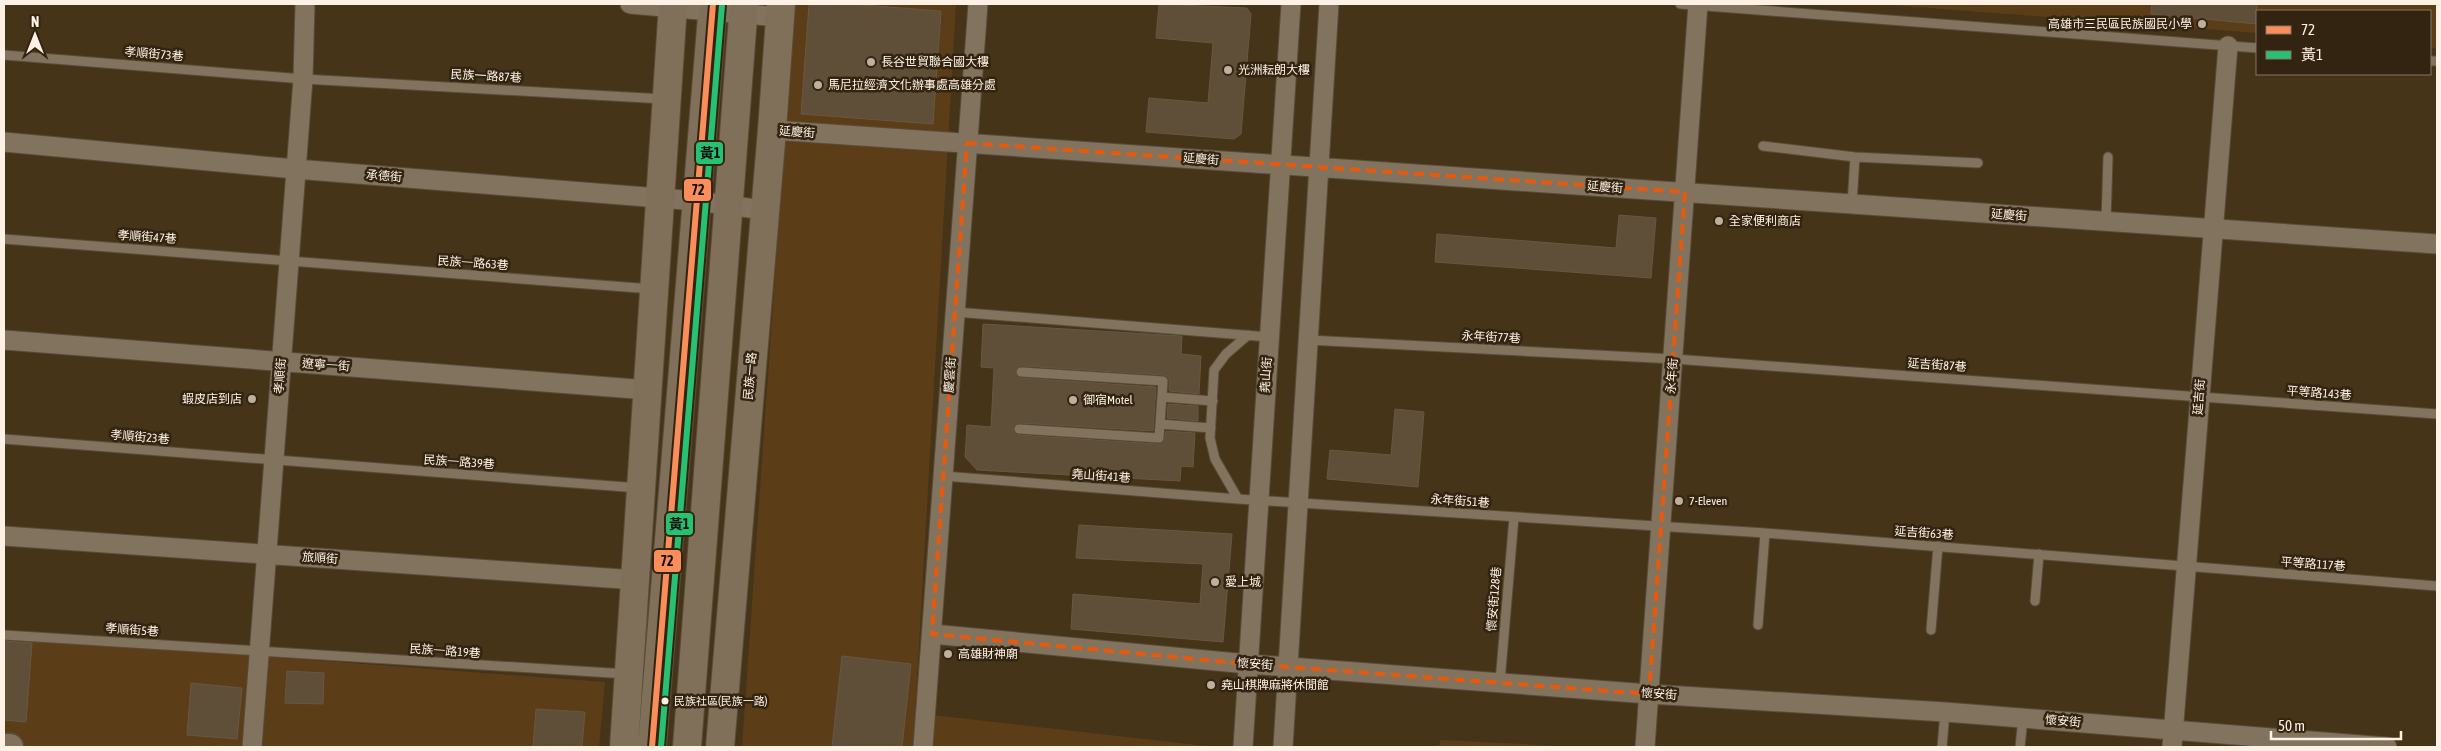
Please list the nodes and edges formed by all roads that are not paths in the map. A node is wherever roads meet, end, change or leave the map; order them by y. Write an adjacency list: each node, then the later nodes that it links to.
1 (305, 4): 14 (street, 孝順街)
2 (630, 4): 7 (street)
3 (978, 4): 18 (street, 慶雲街)
4 (1291, 4): 23 (street, 堯山街)
5 (1328, 4): 24 (street)
6 (1692, 4): 11 (lane); 26 (street, 永年街)
7 (673, 5): 8 (street); 15 (main road)
8 (713, 7): 9 (street); 28 (main road)
9 (744, 8): 10 (street); 30 (main road)
10 (780, 10): 16 (main road, 民族一路)
11 (2228, 46): 12 (lane); 33 (street, 延吉街)
12 (2256, 48)
13 (4, 55): 14 (lane, 孝順街73巷)
14 (302, 79): 15 (lane, 民族一路87巷); 25 (street, 孝順街)
15 (667, 99): 27 (main road)
16 (772, 130): 18 (street, 延慶街); 31 (main road, 民族一路)
17 (4, 142): 25 (street, 承德街)
18 (967, 143): 23 (street, 延慶街); 38 (street, 慶雲街)
19 (1763, 146): 20 (lane)
20 (1855, 156): 22 (lane); 29 (lane)
21 (2108, 157): 32 (lane)
22 (1978, 163)
23 (1280, 164): 24 (street, 延慶街); 40 (street, 堯山街)
24 (1318, 167): 26 (street, 延慶街); 42 (street)
25 (295, 170): 27 (street, 承德街); 36 (street, 孝順街)
26 (1685, 192): 29 (street, 延慶街); 43 (street, 永年街)
27 (662, 198): 28 (street, 承德街); 37 (main road)
28 (697, 201): 30 (street, 承德街); 89 (main road)
29 (1852, 204): 32 (street, 延慶街)
30 (728, 205): 31 (street, 承德街); 90 (main road)
31 (764, 210): 91 (main road, 民族一路)
32 (2106, 222): 33 (street, 延慶街)
33 (2212, 229): 35 (street, 延慶街); 47 (street, 延吉街)
34 (4, 239): 36 (lane, 孝順街47巷)
35 (2437, 244)
36 (288, 261): 37 (lane, 民族一路63巷); 44 (street, 孝順街)
37 (655, 289): 46 (main road)
38 (954, 312): 39 (lane); 56 (street, 慶雲街)
39 (1248, 335): 40 (lane); 49 (lane)
40 (1269, 337): 59 (street, 堯山街)
41 (4, 340): 44 (street, 遼寧一街)
42 (1308, 340): 43 (lane, 永年街77巷); 60 (street)
43 (1674, 359): 47 (lane, 延吉街87巷); 62 (street, 永年街)
44 (281, 362): 46 (street, 遼寧一街); 55 (street, 孝順街)
45 (1021, 372): 48 (lane)
46 (648, 390): 57 (main road)
47 (2199, 396): 50 (lane, 平等路143巷); 68 (street, 延吉街)
48 (1162, 397): 49 (lane); 51 (lane)
49 (1212, 401): 52 (lane)
50 (2437, 414)
51 (1160, 424): 52 (lane); 53 (lane)
52 (1211, 428): 58 (lane)
53 (1019, 429)
54 (4, 439): 55 (lane, 孝順街23巷)
55 (274, 461): 57 (lane, 民族一路39巷); 66 (street, 孝順街)
56 (943, 476): 58 (lane, 堯山街41巷); 74 (street, 慶雲街)
57 (642, 489): 69 (main road)
58 (1238, 499): 59 (lane, 堯山街41巷)
59 (1258, 500): 60 (lane, 永年街51巷); 77 (street, 堯山街)
60 (1298, 501): 61 (lane, 永年街51巷); 78 (street)
61 (1514, 517): 62 (lane, 永年街51巷); 80 (lane, 懷安街128巷)
62 (1660, 526): 63 (lane, 延吉街63巷); 81 (street, 永年街)
63 (1765, 533): 65 (lane, 延吉街63巷); 72 (lane)
64 (4, 536): 66 (street, 旅順街)
65 (1938, 546): 67 (lane, 延吉街63巷); 73 (lane)
66 (267, 554): 69 (street, 旅順街); 76 (street, 孝順街)
67 (2040, 554): 68 (lane, 延吉街63巷); 71 (lane)
68 (2186, 567): 70 (lane, 平等路117巷); 84 (street, 延吉街)
69 (636, 580): 79 (main road)
70 (2437, 586)
71 (2036, 601)
72 (1758, 625)
73 (1931, 630)
74 (932, 634): 77 (street, 懷安街); 92 (street, 慶雲街)
75 (4, 635): 76 (lane, 孝順街5巷)
76 (259, 651): 79 (lane, 民族一路19巷); 87 (street, 孝順街)
77 (1248, 664): 78 (street, 懷安街); 93 (street, 堯山街)
78 (1287, 667): 80 (street, 懷安街); 94 (street)
79 (629, 674): 88 (main road)
80 (1500, 682): 81 (street, 懷安街)
81 (1649, 694): 82 (street, 懷安街); 95 (street, 永年街)
82 (1945, 712): 83 (street, 懷安街); 96 (lane)
83 (2023, 718): 84 (street, 懷安街); 97 (lane)
84 (2173, 739): 98 (street, 懷安街)
85 (4, 747): 86 (street)
86 (10, 747)
87 (252, 747)
88 (624, 747)
89 (652, 747)
90 (687, 747)
91 (720, 747)
92 (924, 747)
93 (1243, 747)
94 (1283, 747)
95 (1645, 747)
96 (1942, 747)
97 (2020, 747)
98 (2387, 747)

